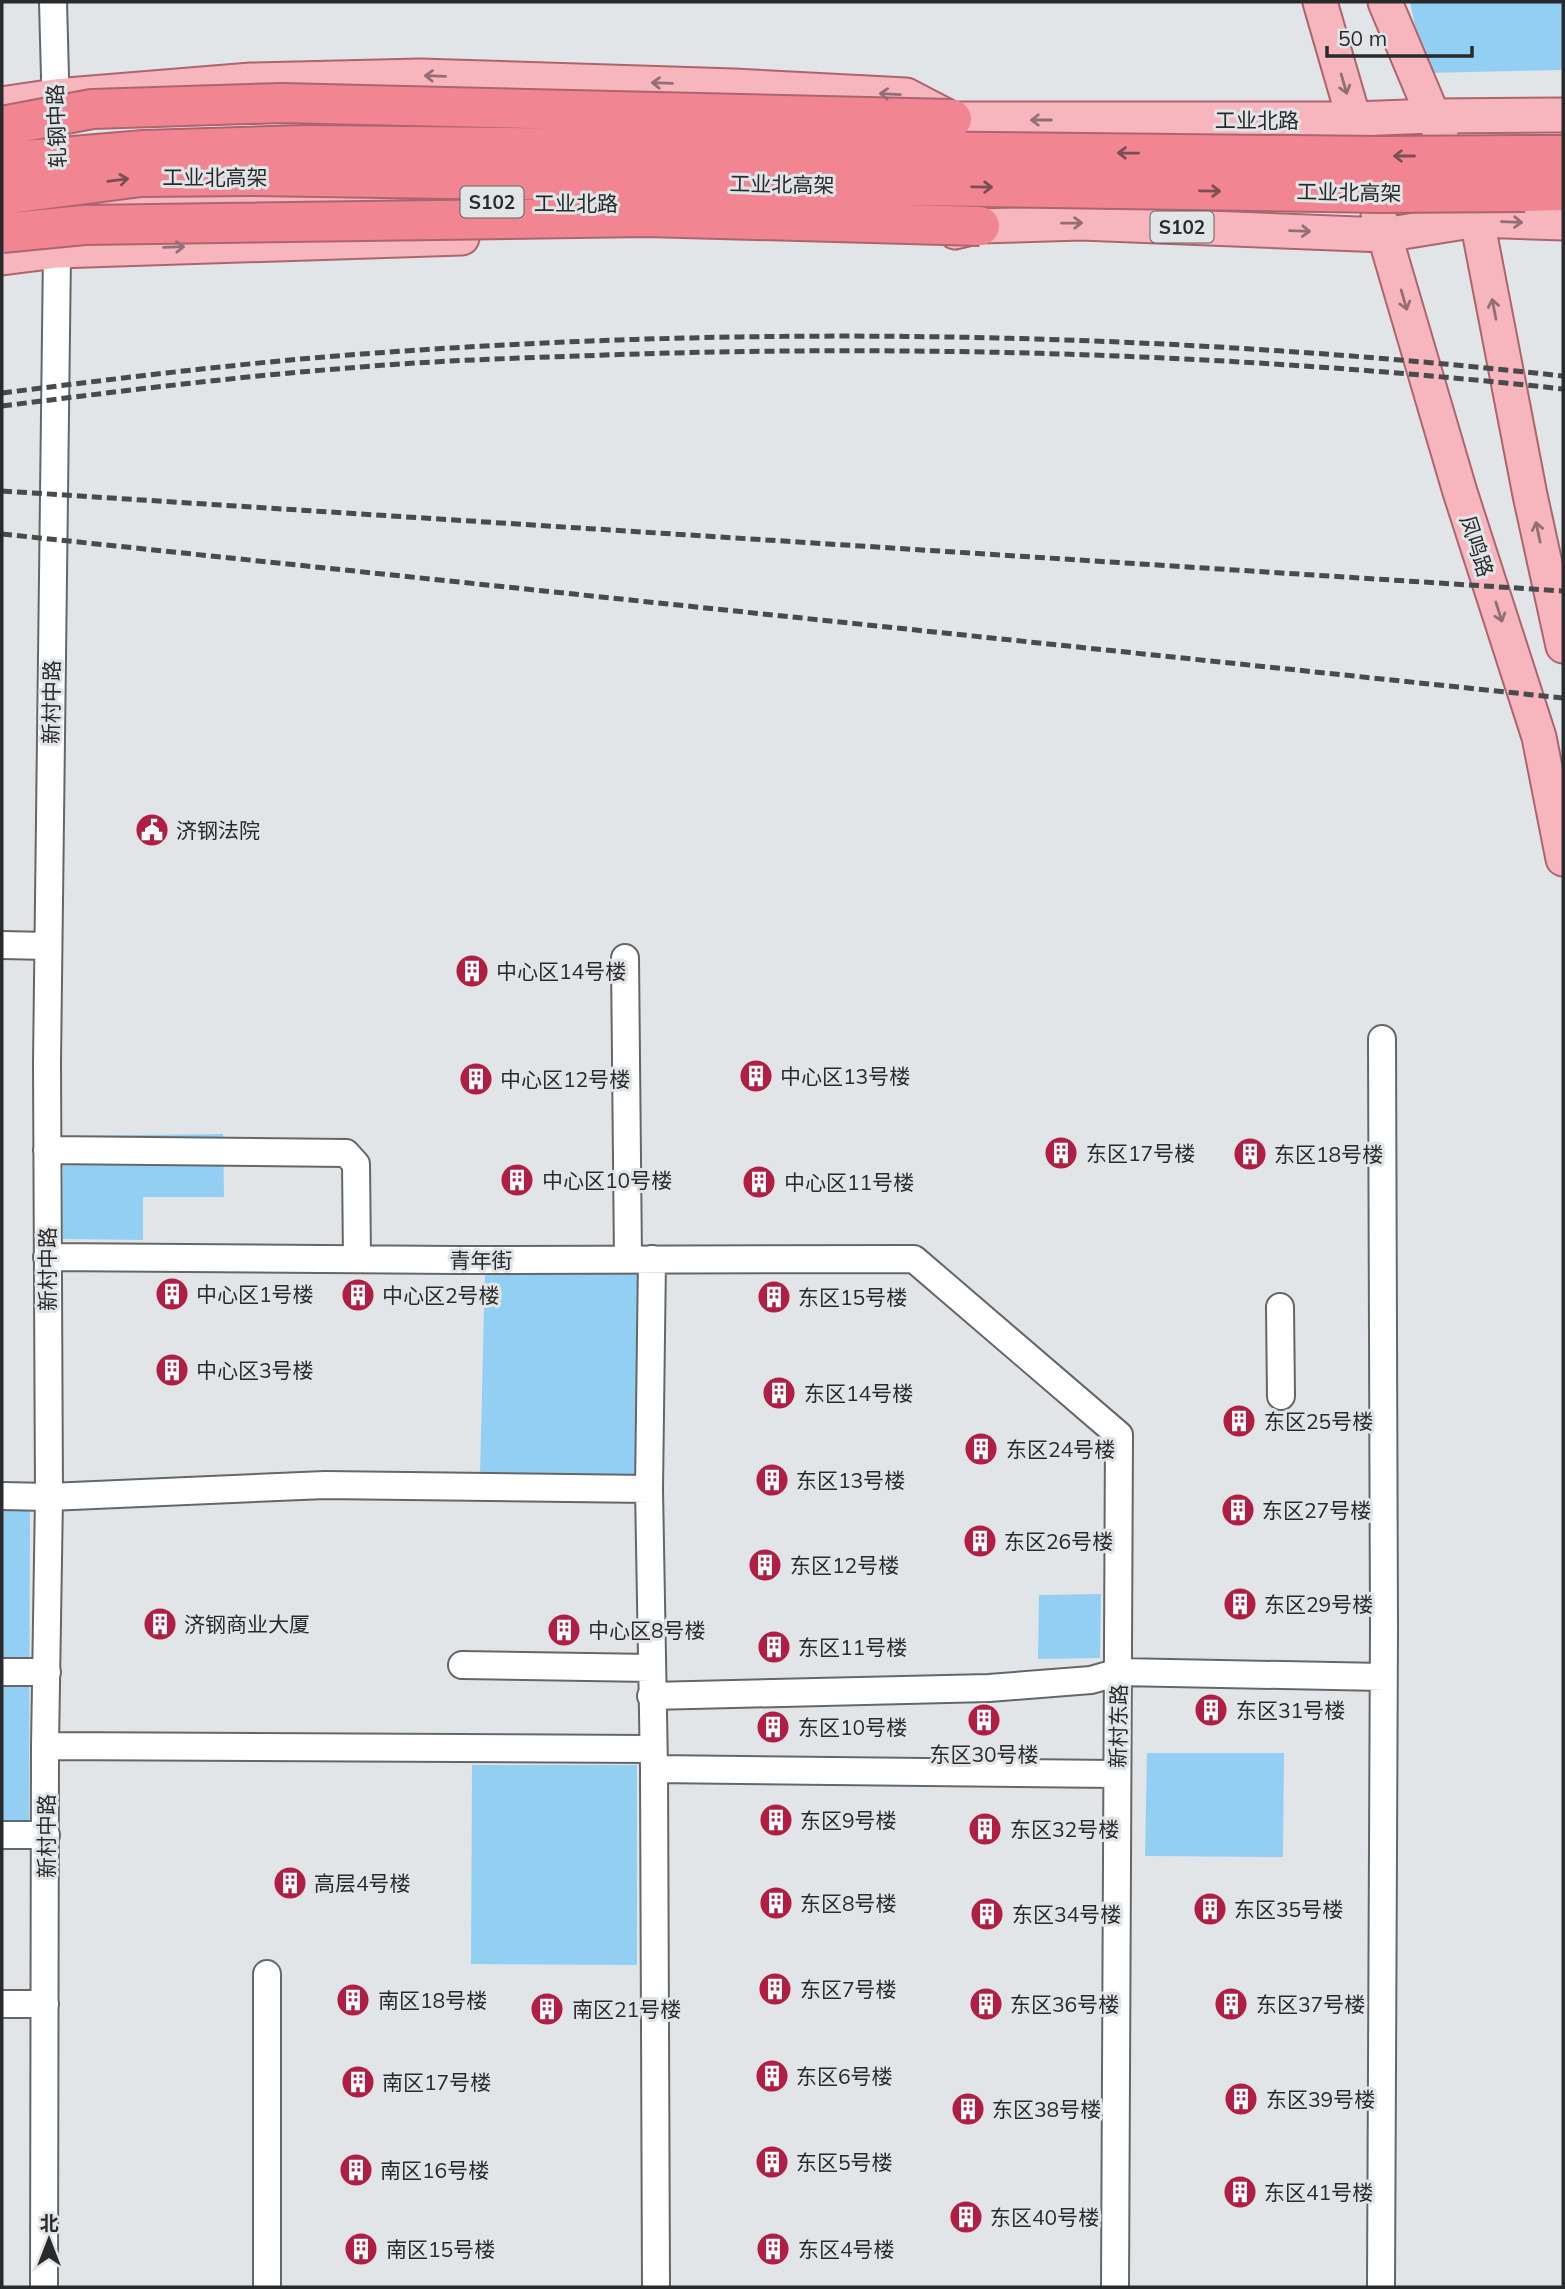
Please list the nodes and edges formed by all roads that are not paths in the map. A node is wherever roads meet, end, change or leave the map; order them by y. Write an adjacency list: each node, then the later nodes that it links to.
1 (53, 2): 4 (street, 轧钢中路)
2 (1320, 2): 9 (main road, 凤鸣路, one-way to 9)
3 (1385, 2): 6 (main road)
4 (55, 82): 5 (main road, 工业北路); 8 (main road, 工业北路, one-way to 4); 11 (street, 轧钢中路)
5 (2, 104)
6 (1432, 116): 7 (main road, 工业北路); 9 (main road, 工业北路); 19 (main road)
7 (1549, 116)
8 (952, 119): 9 (main road, 工业北路, one-way to 8); 10 (highway, bridge); 11 (main road, 工业北路)
9 (1354, 119): 22 (main road, 凤鸣路)
10 (2, 126)
11 (58, 147): 12 (main road, 工业北路); 16 (street, 轧钢中路)
12 (2, 148)
13 (1563, 155): 14 (highway, 工业北高架, one-way to 14, bridge)
14 (2, 162)
15 (2, 195): 17 (highway, 工业北高架, one-way to 17, bridge)
16 (58, 211): 18 (main road, 工业北路 / S102); 20 (main road, 工业北路 / S102); 23 (street, 轧钢中路)
17 (1558, 212): 19 (main road, 工业北路 / S102, one-way to 17)
18 (2, 219)
19 (1477, 220): 22 (main road, 工业北路 / S102); 25 (main road, one-way to 19)
20 (980, 226): 21 (highway, bridge); 22 (main road, 工业北路 / S102, one-way to 22); 23 (main road, 工业北路 / S102, one-way to 20)
21 (2, 233)
22 (1384, 235): 26 (main road, 凤鸣路, one-way to 26)
23 (57, 251): 24 (main road, 工业北路 / S102); 28 (street, 新村中路)
24 (2, 258)
25 (1563, 646)
26 (1563, 859)
27 (2, 945): 28 (street)
28 (48, 946): 31 (street, 新村中路)
29 (625, 958): 34 (street)
30 (1382, 1039): 46 (street)
31 (47, 1150): 32 (street, 新村中路); 33 (street)
32 (47, 1257): 33 (street, 青年街); 40 (street, 新村中路)
33 (357, 1258): 34 (street, 青年街)
34 (640, 1259): 35 (street, 青年街); 38 (street)
35 (914, 1259): 45 (street, 新村东路)
36 (1280, 1307): 37 (street)
37 (1281, 1396)
38 (649, 1489): 40 (street); 42 (street)
39 (2, 1496): 40 (street)
40 (49, 1497): 44 (street, 新村中路)
41 (462, 1665): 42 (street)
42 (651, 1668): 47 (street)
43 (2, 1672): 44 (street)
44 (47, 1672): 48 (street, 新村中路)
45 (1119, 1672): 46 (street); 47 (street); 50 (street, 新村东路)
46 (1383, 1677): 60 (street)
47 (651, 1696): 49 (street)
48 (45, 1746): 49 (street); 52 (street, 新村中路)
49 (652, 1759): 50 (street); 58 (street)
50 (1118, 1774): 59 (street, 新村东路)
51 (2, 1835): 52 (street)
52 (46, 1835): 55 (street, 新村中路)
53 (267, 1974): 56 (street)
54 (2, 2004): 55 (street)
55 (45, 2004): 57 (street, 新村中路)
56 (267, 2284)
57 (44, 2287)
58 (656, 2287)
59 (1115, 2287)
60 (1381, 2287)

